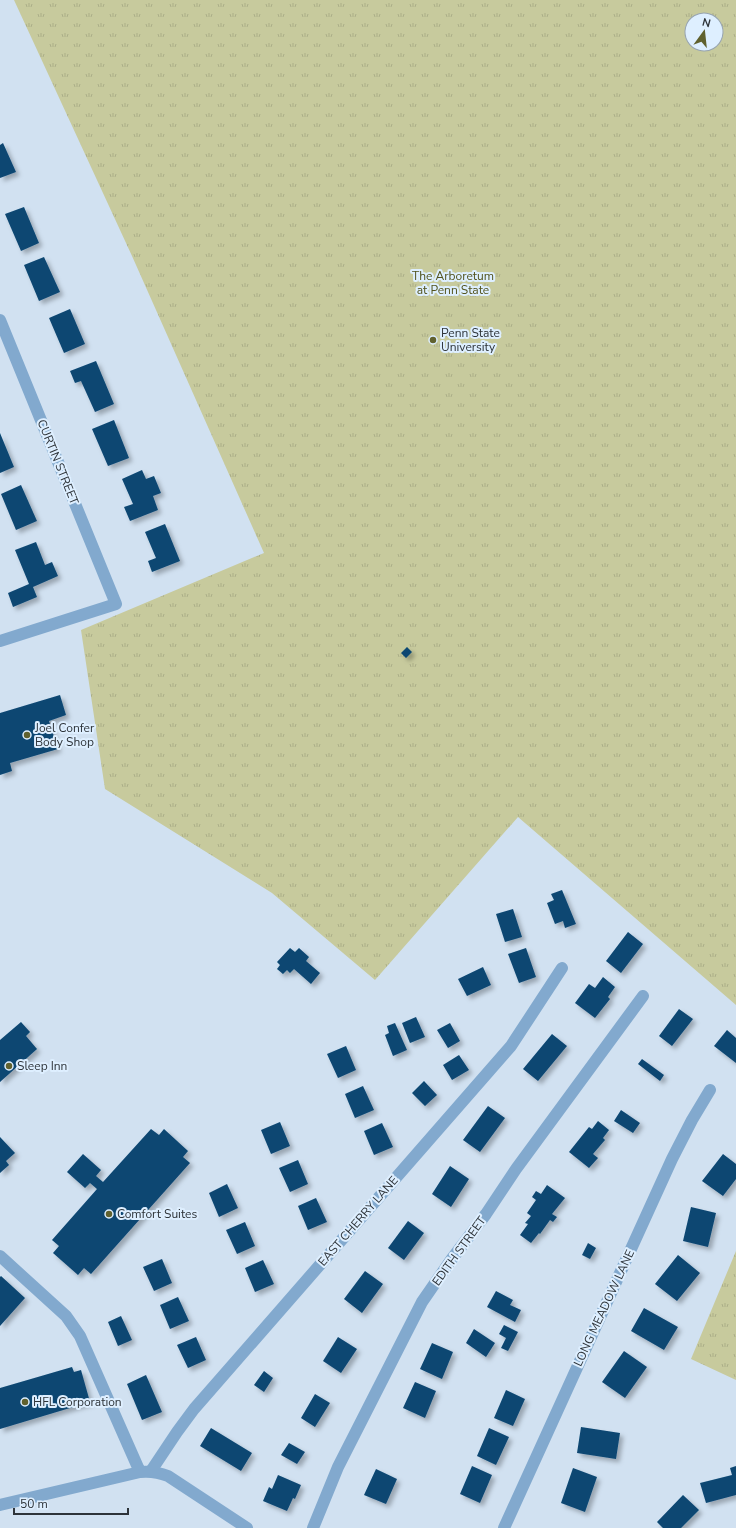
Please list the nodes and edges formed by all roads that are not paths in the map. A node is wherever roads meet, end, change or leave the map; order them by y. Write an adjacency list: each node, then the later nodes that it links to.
1 (0, 320): 2 (street, CURTIN STREET)
2 (0, 641)
3 (562, 968): 7 (street, EAST CHERRY LANE)
4 (643, 996): 10 (street, EDITH STREET)
5 (710, 1090): 11 (street, LONG MEADOW LANE)
6 (0, 1256): 7 (street)
7 (145, 1471): 8 (street); 9 (street)
8 (0, 1505)
9 (247, 1528)
10 (313, 1528)
11 (504, 1528)

